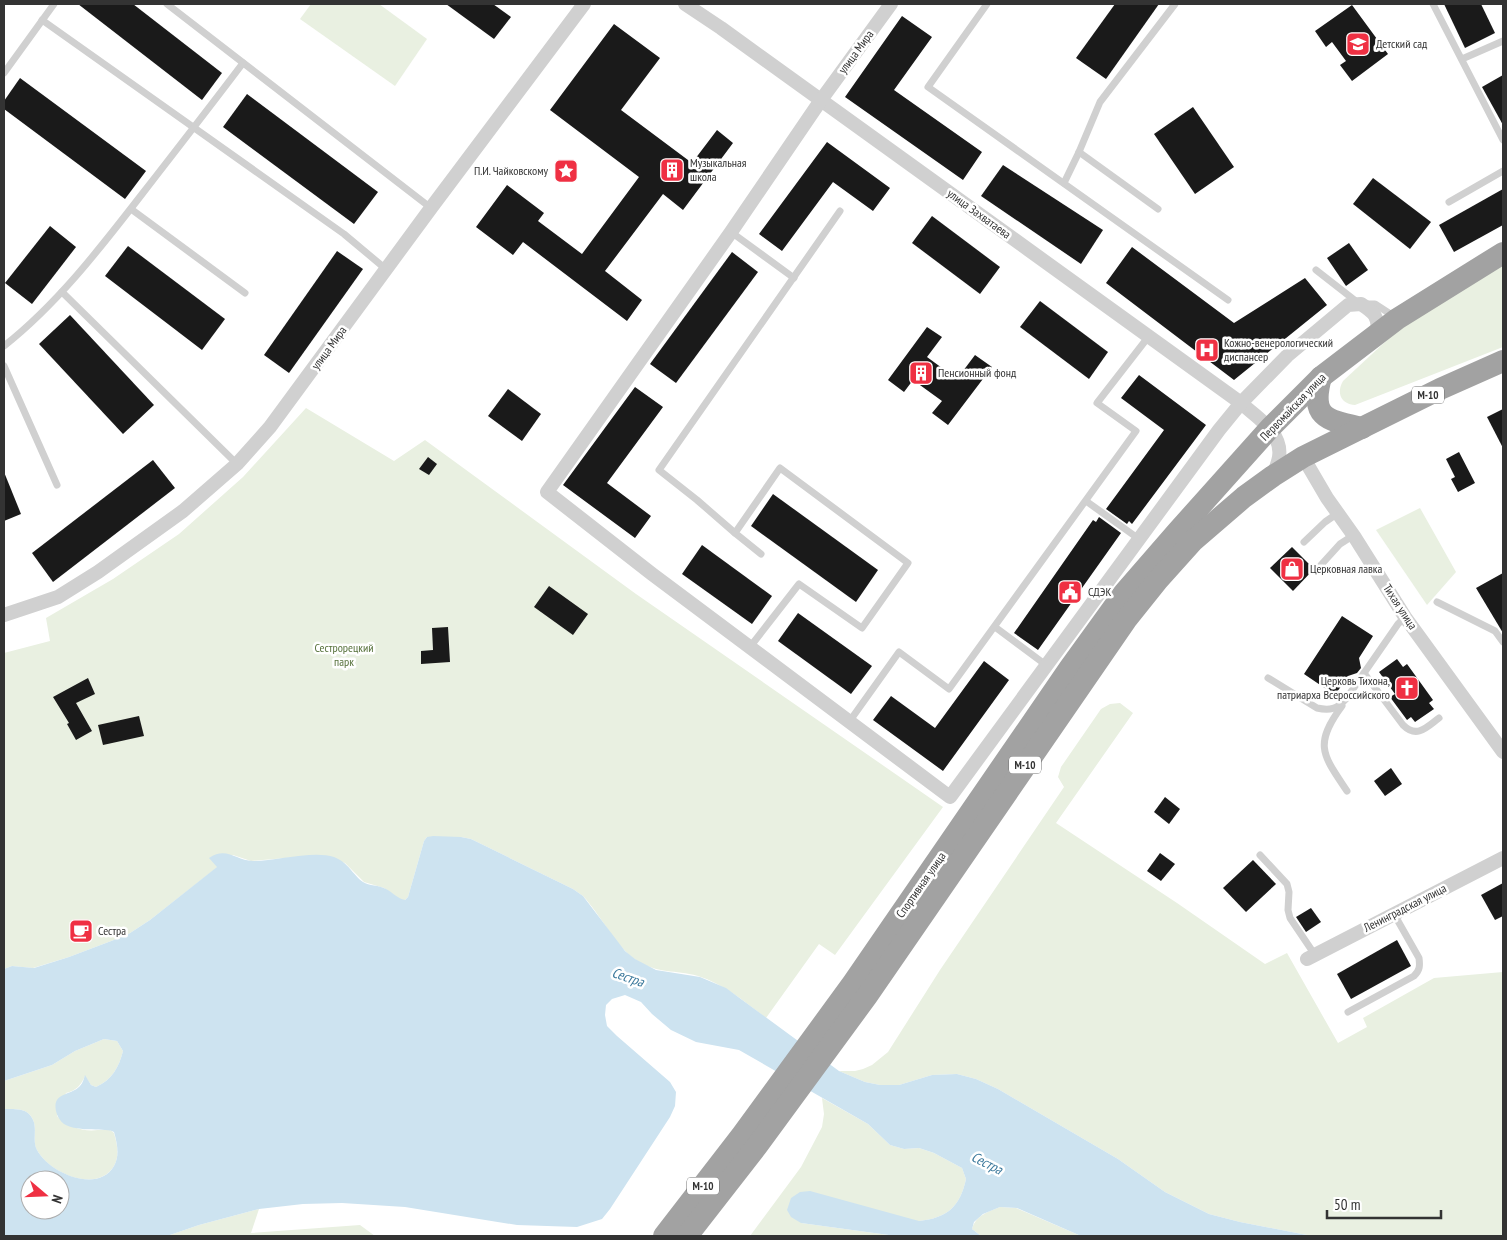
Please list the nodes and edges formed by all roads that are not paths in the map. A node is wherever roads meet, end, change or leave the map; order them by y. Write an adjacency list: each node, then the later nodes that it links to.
1 (54, 4): 9 (lane)
2 (167, 4): 12 (lane)
3 (584, 4): 21 (street, улица Мира)
4 (685, 4): 14 (street, улица Захватаева)
5 (891, 4): 14 (street, улица Мира)
6 (987, 4): 19 (lane)
7 (1174, 4): 17 (lane)
8 (1434, 4): 11 (lane)
9 (42, 20): 13 (lane); 15 (lane)
10 (1503, 41): 11 (lane)
11 (1462, 59): 16 (lane)
12 (243, 63): 15 (lane); 21 (lane)
13 (4, 74)
14 (821, 100): 25 (street, улица Мира); 36 (street, улица Захватаева)
15 (193, 128): 22 (lane); 27 (lane)
16 (1503, 140)
17 (1079, 152): 19 (lane); 23 (lane)
18 (1503, 171): 20 (lane)
19 (1064, 183): 32 (lane)
20 (1449, 202)
21 (431, 208): 27 (street, улица Мира)
22 (131, 209): 30 (lane); 31 (lane)
23 (1158, 209)
24 (840, 211): 29 (lane)
25 (731, 232): 29 (lane); 62 (street, улица Мира)
26 (1503, 253): 34 (highway, Первомайская улица / М-10)
27 (387, 270): 45 (street, улица Мира)
28 (1316, 270): 33 (lane)
29 (794, 278): 50 (lane)
30 (62, 292): 37 (lane); 45 (lane)
31 (245, 293)
32 (1228, 300)
33 (1361, 304): 34 (lane); 35 (street); 41 (street)
34 (1397, 319): 35 (highway, Первомайская улица / М-10)
35 (1378, 334): 40 (highway, Первомайская улица / М-10)
36 (1149, 336): 41 (street, улица Захватаева); 48 (lane)
37 (4, 346)
38 (1503, 361): 43 (highway, М-10)
39 (4, 366): 47 (lane)
40 (1321, 377): 42 (highway, Первомайская улица / М-10); 43 (highway)
41 (1240, 403): 42 (street, улица Захватаева); 53 (street)
42 (1270, 428): 46 (street); 52 (highway, Первомайская улица / М-10)
43 (1362, 428): 44 (highway, М-10)
44 (1303, 457): 46 (highway, М-10); 49 (street, Тихая улица)
45 (237, 464): 58 (street, улица Мира)
46 (1273, 476): 52 (highway, М-10)
47 (57, 485)
48 (1086, 501): 53 (lane); 60 (lane)
49 (1338, 513): 51 (street, Тихая улица); 54 (lane)
50 (735, 533): 55 (lane); 62 (lane)
51 (1354, 535): 56 (lane); 59 (street, Тихая улица)
52 (1185, 536): 76 (highway, Спортивная улица / М-10)
53 (1139, 539): 63 (street)
54 (1304, 542)
55 (761, 554)
56 (1320, 566)
57 (1437, 602): 61 (lane)
58 (4, 615)
59 (1405, 617): 64 (lane); 69 (street, Тихая улица)
60 (994, 627): 63 (lane); 68 (lane)
61 (1503, 642)
62 (750, 647): 68 (street)
63 (1046, 665): 68 (street)
64 (1364, 673): 66 (lane); 67 (lane)
65 (1268, 678): 66 (lane)
66 (1346, 699): 70 (lane)
67 (1439, 718)
68 (850, 722)
69 (1503, 752)
70 (1347, 792)
71 (1260, 855): 74 (lane)
72 (1503, 858): 73 (street, Ленинградская улица)
73 (1394, 914): 74 (street, Ленинградская улица); 75 (lane)
74 (1311, 957)
75 (1348, 1012)
76 (749, 1140): 77 (highway, Спортивная улица / М-10); 78 (highway, Спортивная улица / М-10)
77 (664, 1236)
78 (687, 1236)

